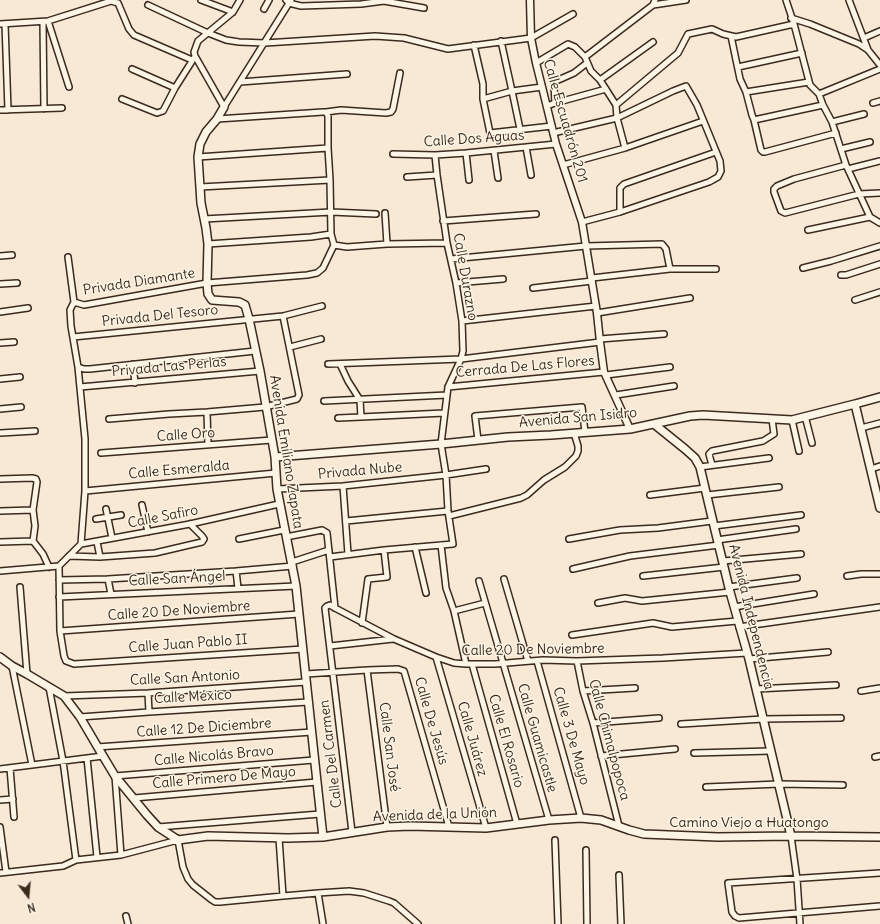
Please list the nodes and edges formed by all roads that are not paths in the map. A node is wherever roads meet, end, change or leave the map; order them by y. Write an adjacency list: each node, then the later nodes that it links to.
1 (201, 0): 14 (street)
2 (240, 0): 14 (street)
3 (268, 0): 13 (street)
4 (385, 0): 9 (street); 12 (street)
5 (531, 0): 23 (street, Calle Escuadrón 201)
6 (686, 0): 10 (street)
7 (786, 0): 16 (street)
8 (849, 0): 24 (street)
9 (289, 1): 27 (street)
10 (654, 3): 31 (street)
11 (148, 5): 21 (street)
12 (424, 8)
13 (264, 9)
14 (234, 12): 21 (street)
15 (573, 14): 23 (street)
16 (791, 18): 19 (street); 29 (street)
17 (45, 21): 18 (street); 32 (street); 44 (street); 61 (street)
18 (3, 24): 63 (street)
19 (794, 24): 22 (street); 30 (street)
20 (880, 31): 24 (street)
21 (208, 33): 27 (street); 32 (street)
22 (731, 36): 36 (street); 56 (street)
23 (531, 38): 25 (street); 33 (street, Calle Escuadrón 201)
24 (864, 38): 29 (street)
25 (500, 41): 28 (street); 48 (street)
26 (653, 42): 41 (street)
27 (265, 43): 28 (street); 42 (street)
28 (474, 45): 52 (street)
29 (868, 50): 35 (street)
30 (802, 53): 36 (street); 43 (street)
31 (585, 57): 33 (street); 34 (street)
32 (194, 58): 46 (street); 59 (street)
33 (536, 63): 45 (street, Calle Escuadrón 201)
34 (587, 63): 41 (street); 54 (street)
35 (880, 65)
36 (738, 67): 49 (street)
37 (132, 69): 46 (street)
38 (880, 69): 50 (street)
39 (400, 73): 64 (street)
40 (347, 74): 42 (street)
41 (600, 80): 47 (street)
42 (240, 82): 59 (street)
43 (809, 82): 49 (street); 50 (street)
44 (69, 87)
45 (542, 87): 48 (street); 58 (street, Calle Escuadrón 201)
46 (175, 88): 51 (street)
47 (606, 89): 54 (street); 56 (street)
48 (512, 91): 52 (street); 72 (street)
49 (746, 92): 68 (street)
50 (819, 94): 57 (street)
51 (122, 99)
52 (483, 99): 72 (street)
53 (880, 101): 55 (street)
54 (555, 103): 58 (street)
55 (873, 103)
56 (616, 105): 66 (street)
57 (823, 105): 68 (street); 70 (street)
58 (547, 106): 71 (street, Calle Escuadrón 201)
59 (224, 107): 67 (main road, Avenida Emiliano Zapata)
60 (62, 108): 61 (street)
61 (44, 109): 63 (street)
62 (0, 110): 63 (street)
63 (8, 110)
64 (326, 112): 67 (street); 78 (street)
65 (864, 114): 70 (street)
66 (617, 118): 69 (street); 73 (street); 79 (street)
67 (217, 119): 86 (main road, Avenida Emiliano Zapata)
68 (754, 120): 74 (street)
69 (703, 121): 79 (street); 82 (street)
70 (832, 122): 74 (street)
71 (552, 126): 72 (street); 73 (street, Calle Escuadrón 201)
72 (520, 129)
73 (553, 133): 76 (street, Calle Escuadrón 201)
74 (836, 133): 80 (street)
75 (870, 142): 80 (street)
76 (556, 144): 77 (street, Calle Dos Aguas); 88 (street, Calle Escuadrón 201)
77 (526, 147): 81 (street, Calle Dos Aguas); 91 (street)
78 (328, 148): 86 (street); 94 (street)
79 (625, 148): 88 (street)
80 (841, 149): 89 (street)
81 (494, 151): 83 (street, Calle Dos Aguas); 93 (street)
82 (716, 152): 100 (street); 100 (street)
83 (466, 153): 85 (street, Calle Dos Aguas); 95 (street)
84 (393, 154): 85 (street, Calle Dos Aguas)
85 (435, 155): 90 (street, Calle Durazno)
86 (198, 157): 96 (main road, Avenida Emiliano Zapata)
87 (880, 161): 89 (street)
88 (563, 165): 107 (street, Calle Escuadrón 201)
89 (847, 167): 98 (street); 98 (street)
90 (437, 175): 92 (street); 106 (street, Calle Durazno)
91 (532, 175)
92 (407, 177)
93 (498, 178)
94 (330, 180): 96 (street); 99 (street)
95 (469, 180)
96 (200, 187): 105 (main road, Avenida Emiliano Zapata)
97 (880, 193): 98 (street)
98 (859, 194): 104 (street)
99 (331, 212): 102 (street); 105 (street); 110 (street)
100 (620, 212): 107 (street)
101 (385, 213): 113 (street)
102 (376, 214)
103 (536, 214): 106 (street)
104 (870, 217): 108 (street); 109 (street)
105 (204, 219): 112 (main road, Avenida Emiliano Zapata)
106 (443, 220): 111 (street, Calle Durazno)
107 (582, 222): 115 (street, Calle Escuadrón 201)
108 (880, 223)
109 (808, 230)
110 (331, 234): 112 (street); 114 (street)
111 (447, 243): 113 (street); 120 (street, Calle Durazno)
112 (208, 244): 128 (main road, Avenida Emiliano Zapata)
113 (387, 244): 114 (street)
114 (334, 245): 128 (street, Privada Diamante)
115 (586, 246): 120 (street); 123 (street); 127 (street, Calle Escuadrón 201)
116 (880, 246): 122 (street)
117 (12, 255): 118 (street)
118 (0, 256)
119 (68, 257): 136 (street, Privada Diamante)
120 (451, 259): 129 (street, Calle Durazno)
121 (880, 264): 125 (street)
122 (803, 268)
123 (670, 269): 124 (street); 127 (street)
124 (716, 269)
125 (841, 275)
126 (503, 279): 129 (street)
127 (592, 280): 132 (street); 138 (street, Calle Escuadrón 201)
128 (207, 283): 136 (street, Privada Diamante); 143 (main road, Avenida Emiliano Zapata)
129 (456, 283): 144 (street, Calle Durazno)
130 (0, 284): 131 (street)
131 (17, 284)
132 (533, 288)
133 (880, 292): 135 (street)
134 (690, 298): 141 (street)
135 (855, 300)
136 (74, 302): 146 (street)
137 (322, 306): 142 (street, Privada Del Tesoro)
138 (596, 306): 141 (street, Calle Escuadrón 201); 144 (street)
139 (28, 308): 140 (street)
140 (0, 312)
141 (597, 313): 148 (street, Calle Escuadrón 201)
142 (283, 316): 143 (street, Privada Del Tesoro); 151 (street)
143 (249, 319): 146 (street, Privada Del Tesoro); 152 (main road, Avenida Emiliano Zapata)
144 (462, 321): 153 (street, Calle Durazno)
145 (664, 334): 148 (street)
146 (73, 337): 157 (street)
147 (321, 339): 151 (street)
148 (600, 340): 153 (street); 160 (street, Calle Escuadrón 201)
149 (14, 342): 150 (street)
150 (0, 343)
151 (290, 347): 174 (street)
152 (256, 351): 154 (street); 159 (main road, Avenida Emiliano Zapata)
153 (460, 359): 156 (street); 166 (street, Calle Durazno)
154 (133, 364): 157 (street); 163 (street)
155 (328, 364): 156 (street)
156 (340, 364): 170 (street)
157 (78, 366): 165 (street)
158 (670, 367): 160 (street, Cerrada De Las Flores)
159 (260, 371): 163 (street, Privada Las Perlas); 174 (main road, Avenida Emiliano Zapata)
160 (605, 373): 166 (street, Cerrada De Las Flores); 167 (street, Calle Escuadrón 201)
161 (20, 377): 162 (street)
162 (0, 379)
163 (135, 383): 165 (street, Privada Las Perlas)
164 (674, 386): 167 (street)
165 (80, 387): 212 (street)
166 (448, 387): 168 (street, Calle Durazno)
167 (616, 395): 187 (street, Calle Escuadrón 201)
168 (447, 396): 170 (street); 177 (street, Calle Durazno)
169 (880, 397): 172 (main road, Avenida San Isidro)
170 (360, 400): 171 (street); 179 (street)
171 (324, 401)
172 (854, 404): 178 (main road, Avenida San Isidro); 186 (main road)
173 (21, 407): 175 (street)
174 (265, 407): 176 (street); 192 (main road, Avenida Emiliano Zapata)
175 (0, 409)
176 (207, 412): 181 (street); 196 (street)
177 (444, 413): 179 (street); 195 (street, Calle Durazno)
178 (805, 416): 183 (main road, Avenida San Isidro); 194 (street)
179 (362, 417): 180 (street)
180 (338, 418)
181 (109, 419)
182 (772, 419): 183 (main road, Avenida San Isidro); 185 (main road, Avenida San Isidro); 201 (street)
183 (792, 420): 197 (street)
184 (880, 423): 186 (street)
185 (654, 424): 187 (main road, Avenida San Isidro); 203 (main road, Avenida Independencia)
186 (861, 428): 205 (main road)
187 (630, 429): 189 (main road, Avenida San Isidro)
188 (35, 431): 190 (street)
189 (585, 432): 191 (main road, Avenida San Isidro); 193 (street)
190 (0, 433)
191 (574, 433): 193 (main road, Avenida San Isidro); 222 (street)
192 (272, 440): 196 (street, Calle Oro); 199 (main road, Avenida Emiliano Zapata)
193 (478, 440): 195 (main road, Avenida San Isidro)
194 (812, 443)
195 (441, 444): 199 (main road, Avenida San Isidro); 207 (street, Calle Durazno)
196 (208, 445): 198 (street, Calle Oro)
197 (799, 450)
198 (102, 453)
199 (274, 456): 206 (main road, Avenida Emiliano Zapata)
200 (769, 458): 201 (street)
201 (712, 465): 203 (street)
202 (880, 466): 205 (street)
203 (700, 467): 213 (main road, Avenida Independencia)
204 (486, 469): 207 (street, Privada Nube)
205 (871, 469): 215 (main road)
206 (276, 473): 211 (main road, Avenida Emiliano Zapata); 212 (street, Calle Esmeralda)
207 (446, 475): 209 (street, Privada Nube); 222 (street, Calle Durazno)
208 (0, 479): 220 (street)
209 (343, 486): 211 (street, Privada Nube); 227 (street)
210 (779, 487): 213 (street)
211 (276, 489): 216 (main road, Avenida Emiliano Zapata)
212 (85, 491): 240 (street)
213 (706, 492): 214 (street); 229 (main road, Avenida Independencia)
214 (650, 495)
215 (879, 500): 219 (main road)
216 (280, 504): 228 (street, Calle Safiro); 232 (main road, Avenida Emiliano Zapata)
217 (142, 505): 231 (street)
218 (106, 508): 225 (street)
219 (880, 508)
220 (33, 510): 221 (street); 235 (street)
221 (0, 511)
222 (449, 514): 227 (street); 241 (street, Calle Durazno)
223 (121, 515): 225 (street)
224 (801, 515): 229 (street)
225 (108, 517): 226 (street); 233 (street)
226 (96, 519)
227 (346, 521): 245 (street)
228 (190, 524): 231 (street, Calle Safiro); 248 (street)
229 (713, 524): 234 (street); 239 (main road, Avenida Independencia)
230 (796, 529): 239 (street)
231 (148, 532): 233 (street, Calle Safiro)
232 (285, 533): 236 (street); 243 (street); 250 (main road, Avenida Emiliano Zapata)
233 (112, 538): 238 (street, Calle Safiro)
234 (569, 538)
235 (33, 540): 237 (street); 253 (street)
236 (239, 540)
237 (0, 542)
238 (97, 542): 240 (street, Calle Safiro); 248 (street)
239 (718, 543): 251 (main road, Avenida Independencia); 254 (street)
240 (81, 544): 247 (street)
241 (441, 545): 242 (street); 278 (street)
242 (416, 547): 244 (street); 269 (street)
243 (329, 550): 249 (street); 250 (street)
244 (384, 550): 245 (street); 280 (street)
245 (348, 554): 249 (street)
246 (801, 554): 251 (street)
247 (69, 556): 248 (street); 252 (street)
248 (100, 557)
249 (330, 557): 277 (street)
250 (292, 564): 256 (street); 265 (main road, Avenida Emiliano Zapata)
251 (724, 564): 258 (street); 268 (main road, Avenida Independencia)
252 (59, 566): 253 (street); 263 (street)
253 (49, 567): 255 (street)
254 (573, 569)
255 (0, 571)
256 (236, 571): 261 (street); 267 (street)
257 (880, 574): 259 (street)
258 (643, 576)
259 (847, 576)
260 (797, 578): 268 (street)
261 (108, 579): 263 (street); 270 (street)
262 (504, 579): 292 (street)
263 (59, 580): 272 (street)
264 (479, 581): 273 (street)
265 (296, 586): 267 (street, Calle San Ángel); 279 (main road, Avenida Emiliano Zapata)
266 (20, 587): 300 (street)
267 (238, 588): 270 (street, Calle San Ángel)
268 (729, 589): 274 (street); 275 (main road, Avenida Independencia)
269 (426, 593)
270 (111, 594): 272 (street, Calle San Ángel)
271 (814, 594): 275 (street)
272 (59, 597): 282 (street)
273 (485, 603): 278 (street); 294 (street)
274 (598, 603)
275 (734, 607): 281 (main road, Avenida Independencia)
276 (880, 607): 281 (street)
277 (335, 608): 280 (street, Calle 20 De Noviembre); 285 (street)
278 (454, 611): 295 (street)
279 (299, 614): 282 (street, Calle 20 De Noviembre); 286 (main road, Avenida Emiliano Zapata)
280 (362, 623): 284 (street, Calle 20 De Noviembre)
281 (738, 624): 283 (street); 288 (main road, Avenida Independencia)
282 (60, 631): 286 (street, Calle Juan Pablo II)
283 (572, 635)
284 (394, 639): 285 (street); 290 (street, Calle 20 De Noviembre)
285 (330, 646): 299 (street, Calle Del Carmen)
286 (303, 649): 301 (main road, Avenida Emiliano Zapata)
287 (828, 652): 288 (street, Calle 20 De Noviembre)
288 (748, 656): 293 (street, Calle 20 De Noviembre); 307 (main road, Avenida Independencia)
289 (0, 657): 297 (main road)
290 (436, 657): 295 (street, Calle 20 De Noviembre); 351 (street, Calle Juárez)
291 (537, 660): 292 (street, Calle 20 De Noviembre); 293 (street, Calle 20 De Noviembre); 343 (street, Calle 3 De Mayo)
292 (528, 661): 294 (street, Calle 20 De Noviembre)
293 (577, 661): 308 (street, Calle Chimalpopoca)
294 (503, 663): 296 (street, Calle 20 De Noviembre); 344 (street, Calle Guamicastle)
295 (466, 664): 296 (street, Calle 20 De Noviembre)
296 (472, 664): 345 (street, Calle El Rosario)
297 (12, 666): 300 (main road); 330 (street)
298 (367, 670): 299 (street, Calle De Jesús); 349 (street, Calle San José); 350 (street, Calle De Jesús)
299 (333, 672): 301 (street, Calle De Jesús); 352 (street, Calle Del Carmen)
300 (27, 674): 304 (main road)
301 (306, 674): 302 (main road, Avenida Emiliano Zapata)
302 (306, 682): 310 (street, Calle San Antonio); 312 (main road, Avenida Emiliano Zapata)
303 (836, 686): 307 (street)
304 (49, 687): 311 (main road); 329 (street)
305 (635, 688): 308 (street)
306 (880, 688): 309 (street)
307 (756, 689): 317 (main road, Avenida Independencia)
308 (583, 691): 318 (street, Calle Chimalpopoca)
309 (861, 691)
310 (148, 692): 311 (street, Calle San Antonio); 313 (street)
311 (64, 696): 314 (main road)
312 (308, 702): 313 (street, Calle México); 320 (main road, Avenida Emiliano Zapata)
313 (149, 712): 314 (street, Calle México)
314 (80, 717): 321 (main road)
315 (659, 718): 318 (street)
316 (841, 718): 317 (street)
317 (763, 719): 319 (street); 323 (main road, Avenida Independencia)
318 (593, 723): 326 (street, Calle Chimalpopoca)
319 (681, 724)
320 (312, 732): 321 (street, Calle 12 De Diciembre); 328 (main road, Avenida Emiliano Zapata)
321 (97, 747): 325 (main road)
322 (675, 749): 326 (street)
323 (771, 751): 324 (street); 335 (main road, Avenida Independencia)
324 (694, 753)
325 (103, 756): 327 (street); 333 (main road)
326 (601, 756): 346 (street, Calle Chimalpopoca)
327 (87, 758): 329 (street); 361 (street)
328 (314, 760): 333 (street, Calle Nicolás Bravo); 334 (main road, Avenida Emiliano Zapata)
329 (63, 761): 330 (street); 362 (street)
330 (32, 765): 331 (street)
331 (10, 768): 332 (street); 339 (street)
332 (0, 769)
333 (116, 776): 338 (main road); 360 (street)
334 (317, 782): 338 (street, Calle Primero De Mayo); 341 (main road, Avenida Emiliano Zapata)
335 (778, 784): 336 (street); 337 (street); 353 (main road, Avenida Independencia)
336 (842, 785)
337 (706, 787)
338 (134, 798): 348 (main road)
339 (13, 799): 340 (street); 342 (street)
340 (0, 800)
341 (320, 814): 348 (street); 354 (main road, Avenida Emiliano Zapata)
342 (14, 817)
343 (581, 818): 344 (main road, Avenida de la Unión); 346 (main road, Avenida de la Unión)
344 (549, 820): 345 (main road, Avenida de la Unión)
345 (518, 824): 351 (main road, Avenida de la Unión)
346 (619, 826): 353 (main road, Camino Viejo a Huatongo)
347 (0, 827): 363 (street)
348 (158, 827): 357 (main road)
349 (387, 827): 350 (main road, Avenida de la Unión); 352 (main road, Avenida de la Unión)
350 (449, 827): 351 (main road, Avenida de la Unión)
351 (486, 828)
352 (352, 832): 354 (main road, Avenida de la Unión)
353 (791, 836): 355 (main road, Camino Viejo a Huatongo); 367 (street)
354 (323, 837): 356 (main road, Avenida de la Unión)
355 (880, 837)
356 (280, 838): 357 (main road, Avenida de la Unión); 369 (street)
357 (178, 840): 360 (street); 369 (street)
358 (555, 840): 376 (street)
359 (586, 850): 377 (street)
360 (121, 855): 361 (street)
361 (98, 857): 362 (street)
362 (76, 860): 363 (street)
363 (6, 872): 364 (street)
364 (0, 873)
365 (880, 873): 367 (street)
366 (618, 875): 378 (street)
367 (796, 879): 371 (street); 371 (street)
368 (318, 893): 369 (street); 374 (street); 375 (street)
369 (283, 896)
370 (880, 906): 371 (street)
371 (799, 912): 379 (street)
372 (126, 916): 373 (street)
373 (128, 924)
374 (323, 924)
375 (418, 924)
376 (558, 924)
377 (587, 924)
378 (621, 924)
379 (800, 924)

